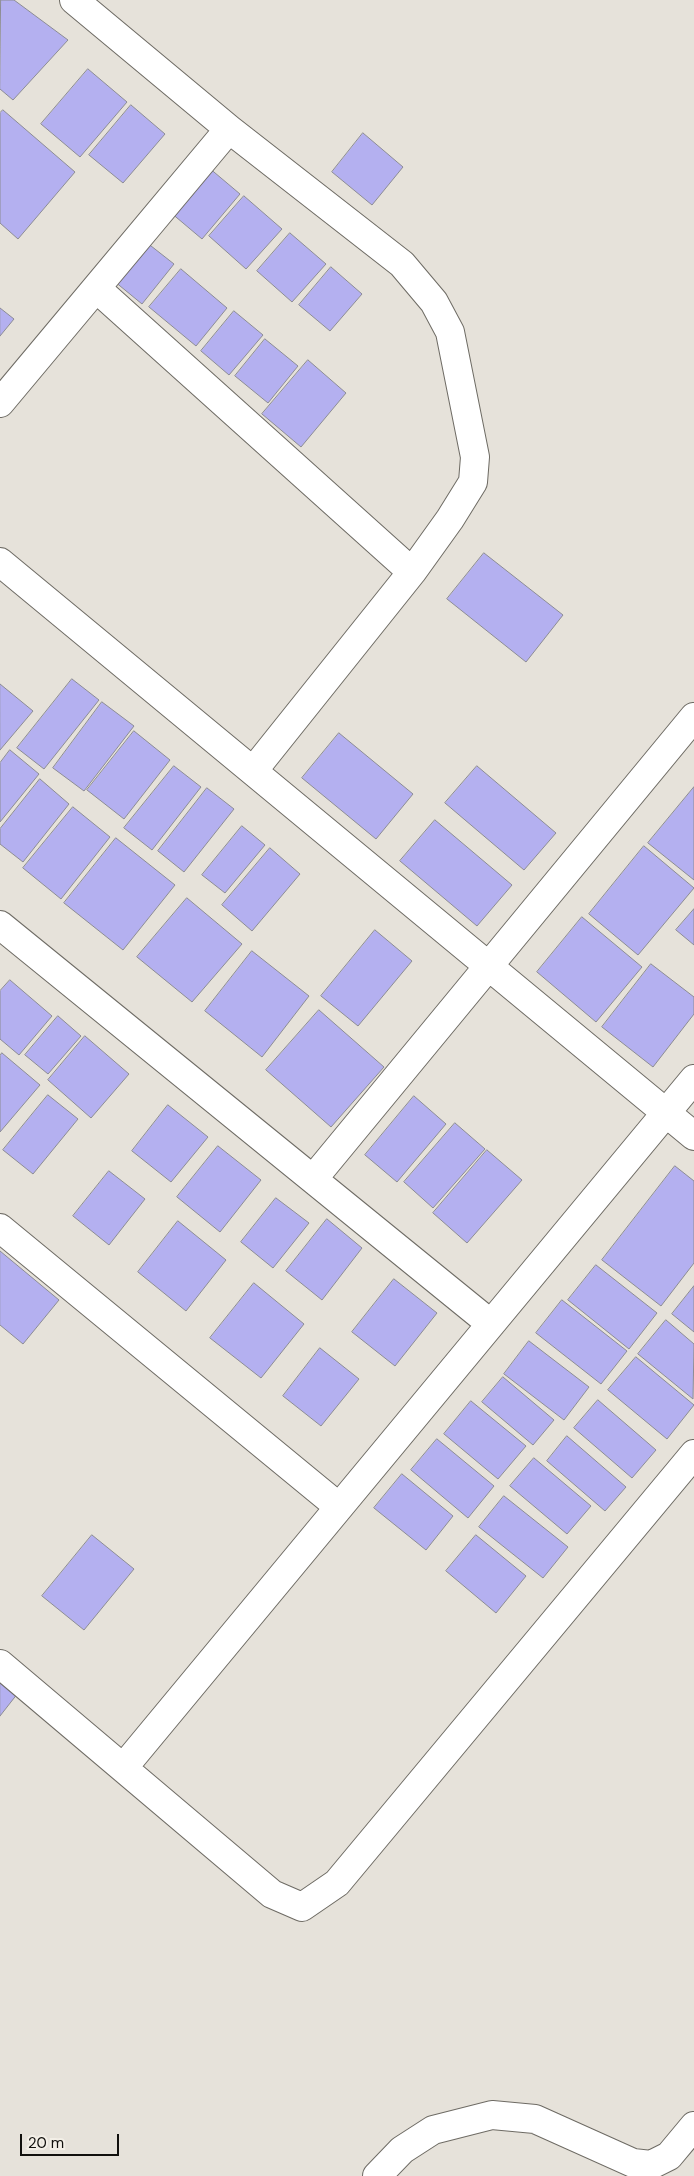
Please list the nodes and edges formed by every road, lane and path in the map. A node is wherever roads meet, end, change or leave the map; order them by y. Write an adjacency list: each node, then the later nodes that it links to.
1 (74, 0): 2 (street)
2 (230, 129): 3 (street); 6 (street)
3 (96, 288): 4 (street); 6 (street)
4 (0, 403)
5 (0, 562): 8 (street)
6 (412, 572): 8 (street)
7 (694, 717): 10 (street)
8 (253, 771): 10 (street)
9 (0, 924): 14 (street)
10 (489, 966): 12 (street); 14 (street)
11 (694, 1078): 12 (street)
12 (666, 1112): 13 (street); 16 (street)
13 (694, 1136)
14 (313, 1179): 16 (street)
15 (0, 1228): 18 (street)
16 (491, 1324): 18 (street)
17 (694, 1454): 20 (street)
18 (339, 1507): 20 (street)
19 (0, 1664): 20 (street)
20 (123, 1768)
21 (694, 2126): 22 (street)
22 (377, 2176)

